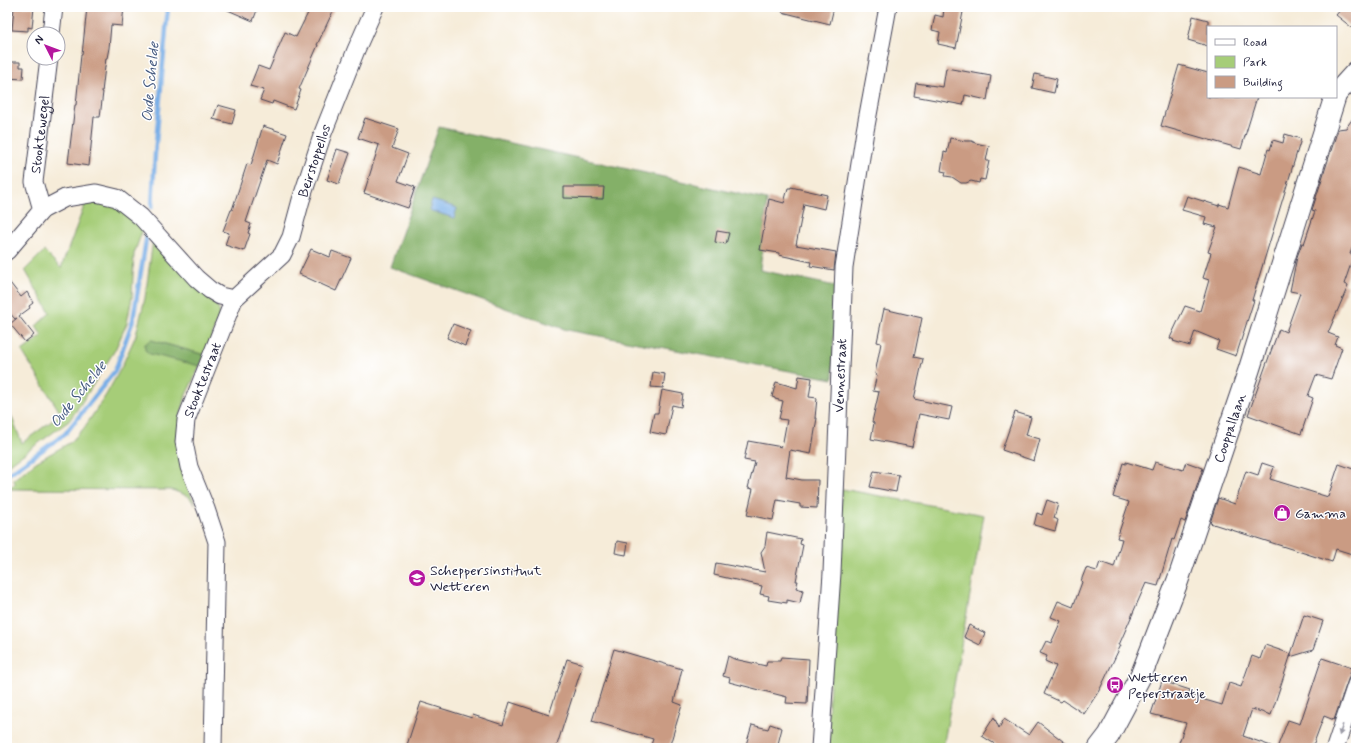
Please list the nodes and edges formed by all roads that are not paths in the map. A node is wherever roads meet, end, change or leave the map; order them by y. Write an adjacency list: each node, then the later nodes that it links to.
1 (54, 7): 4 (street)
2 (375, 7): 11 (street, Beirstoppellos)
3 (888, 7): 14 (street, Vennestraat)
4 (52, 26)
5 (47, 66): 9 (street, Stooktewegel)
6 (1356, 72): 7 (street)
7 (1337, 93)
8 (1334, 98): 15 (street, Cooppallaan)
9 (42, 210): 10 (street); 11 (street)
10 (7, 251)
11 (234, 299): 13 (street, Stooktestraat)
12 (1356, 684): 16 (street, one-way to 16)
13 (213, 748)
14 (820, 748)
15 (1099, 748)
16 (1335, 748)

